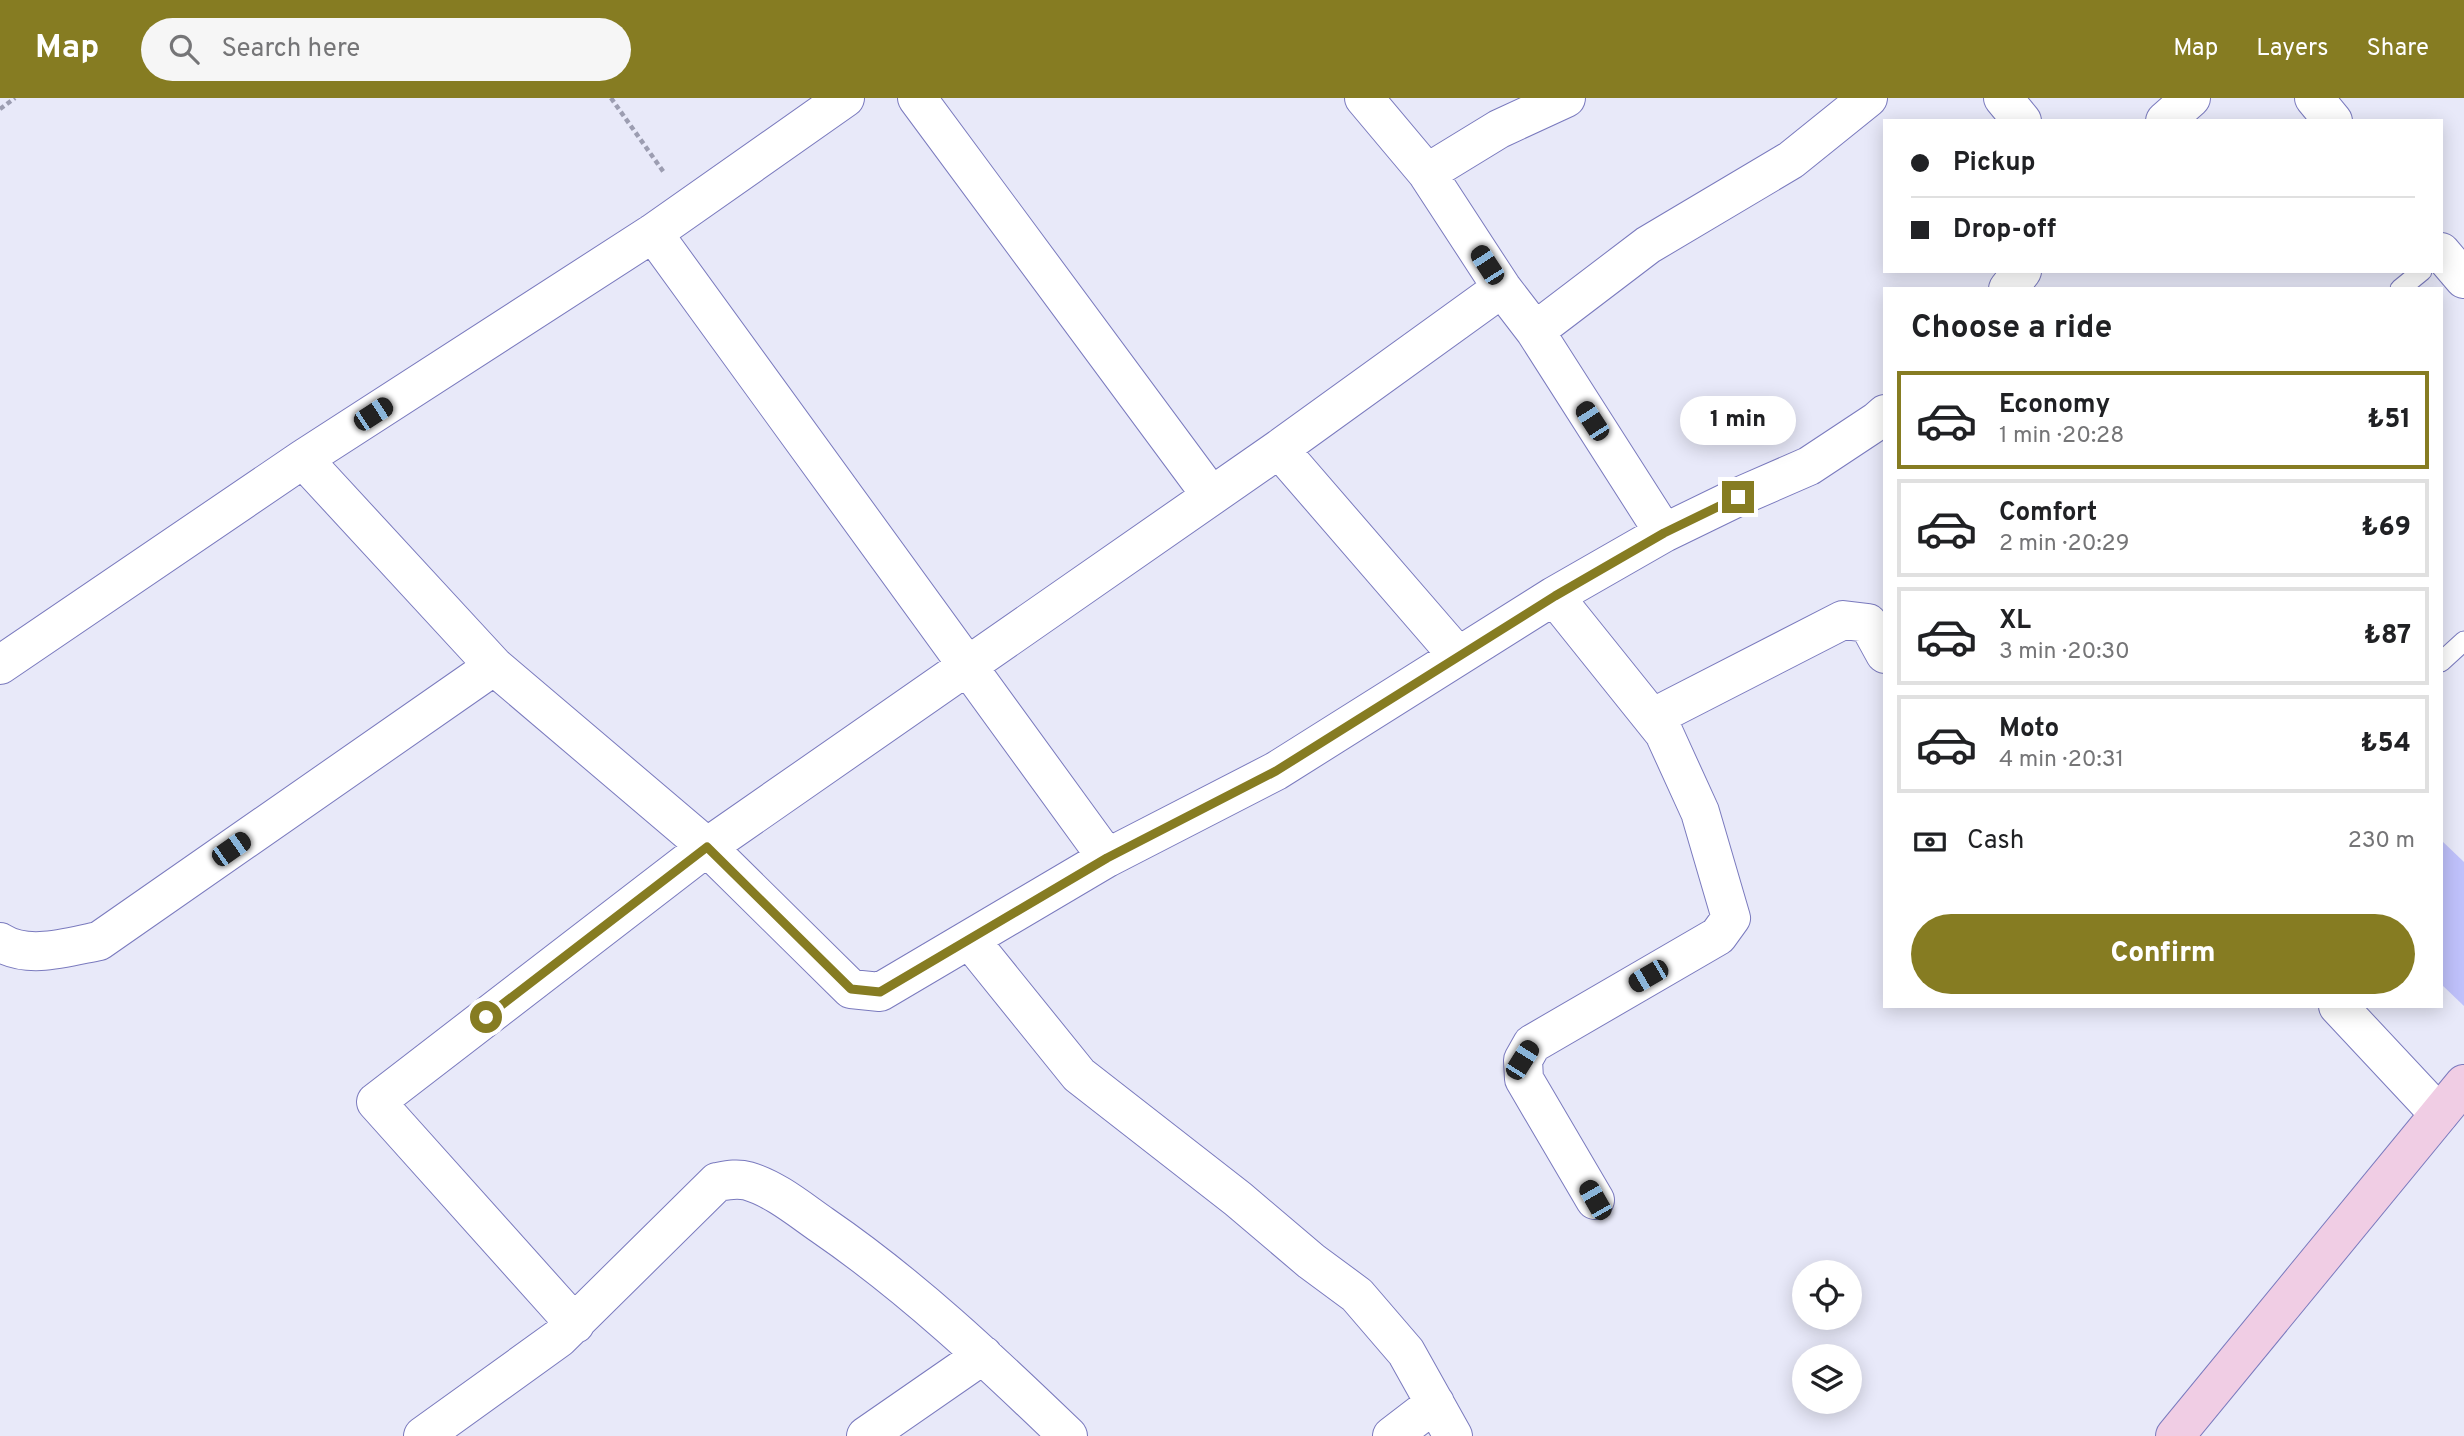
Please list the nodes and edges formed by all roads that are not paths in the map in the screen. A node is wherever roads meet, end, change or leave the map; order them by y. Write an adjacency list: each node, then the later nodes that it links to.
1 (845, 98): 13 (street)
2 (917, 98): 23 (street)
3 (1364, 98): 12 (street)
4 (1566, 98): 12 (street)
5 (1868, 98): 19 (street)
6 (2003, 98): 9 (street)
7 (2191, 98): 10 (street)
8 (2315, 98): 11 (street)
9 (2020, 119)
10 (2167, 119)
11 (2331, 119)
12 (1427, 173): 18 (street)
13 (653, 233): 22 (street); 32 (street)
14 (2020, 273): 16 (street)
15 (2432, 273): 17 (lane)
16 (2010, 287)
17 (2403, 287)
18 (1502, 288): 19 (street); 21 (street)
19 (1535, 331): 24 (street)
20 (1883, 416): 24 (street)
21 (1279, 449): 23 (street); 28 (street)
22 (303, 459): 30 (street); 31 (street)
23 (1210, 494): 32 (street)
24 (1664, 533): 25 (street)
25 (1555, 596): 28 (street); 33 (street)
26 (2464, 641): 29 (lane)
27 (1883, 650): 33 (street)
28 (1458, 656): 35 (street)
29 (2443, 660)
30 (0, 664)
31 (494, 666): 34 (street); 37 (street)
32 (967, 666): 34 (street); 35 (street)
33 (1652, 718): 41 (street)
34 (707, 847): 36 (street); 42 (street)
35 (1107, 858): 36 (street)
36 (970, 940): 44 (street)
37 (0, 942)
38 (2339, 1008): 40 (street)
39 (2464, 1084): 40 (main road)
40 (2439, 1114): 50 (main road)
41 (1595, 1200)
42 (575, 1324): 43 (street); 45 (street)
43 (983, 1355): 46 (street); 47 (street)
44 (1435, 1403): 48 (street); 49 (street)
45 (423, 1436)
46 (866, 1436)
47 (1068, 1436)
48 (1392, 1436)
49 (1453, 1436)
50 (2175, 1436)

